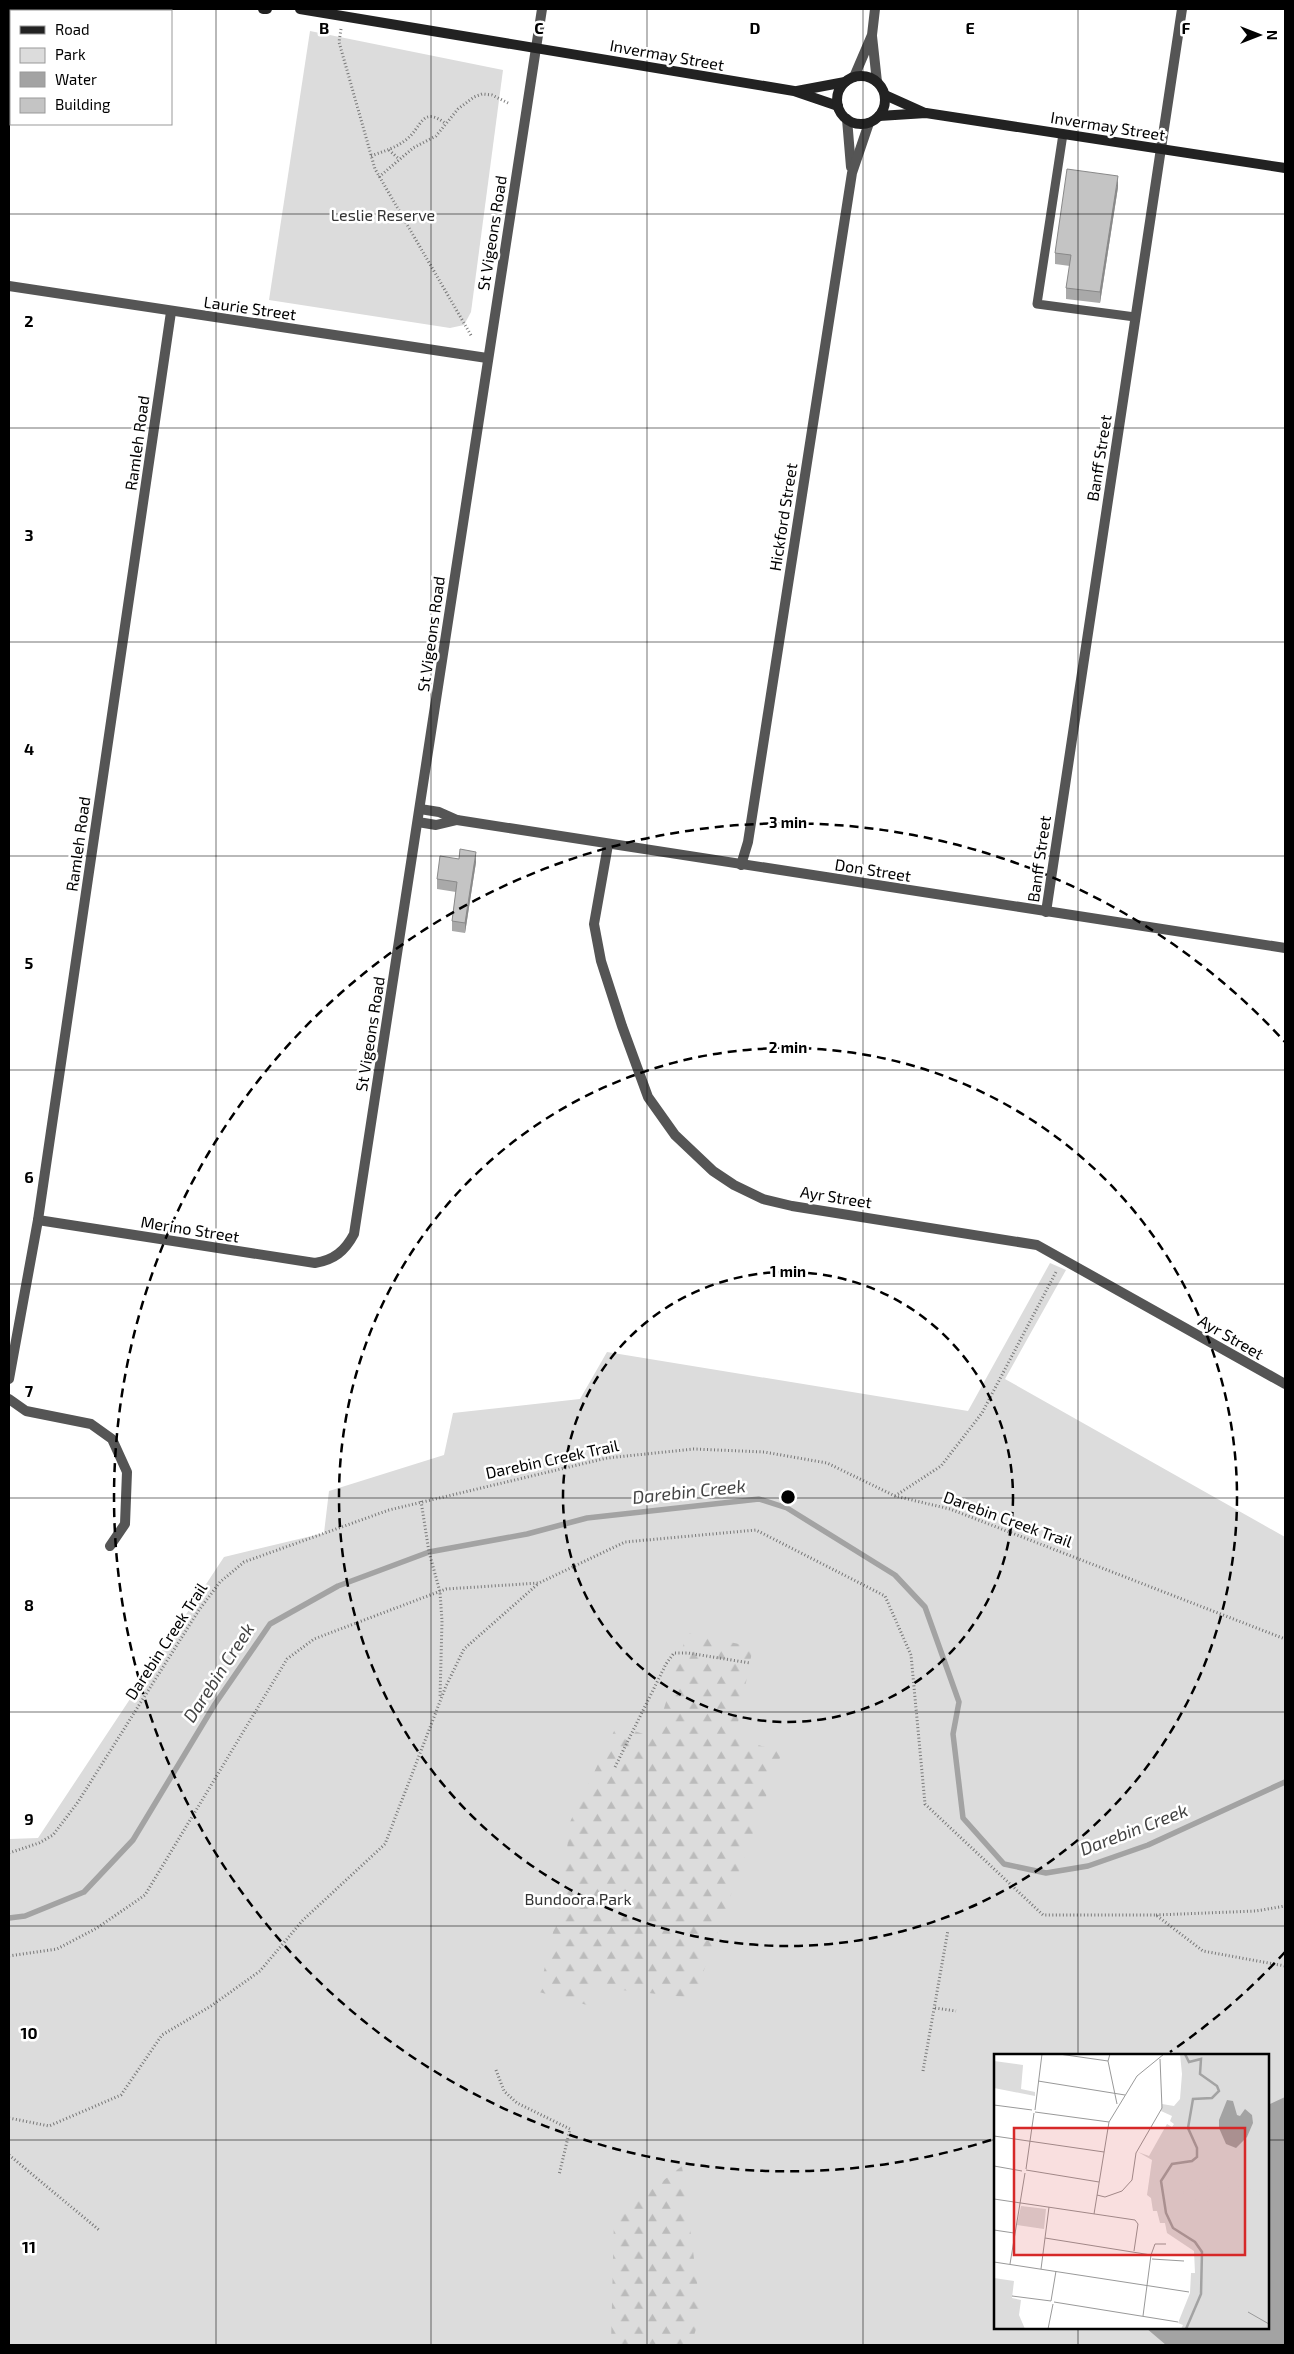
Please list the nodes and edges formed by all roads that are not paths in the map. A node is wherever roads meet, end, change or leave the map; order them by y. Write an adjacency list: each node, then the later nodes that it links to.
1 (300, 9): 6 (street, Invermay Street)
2 (542, 9): 6 (street, St Vigeons Road)
3 (875, 9): 5 (street)
4 (1182, 9): 17 (street, Banff Street)
5 (872, 35): 7 (street); 8 (street)
6 (536, 48): 9 (street, Invermay Street); 23 (street, St Vigeons Road)
7 (850, 80): 8 (street); 9 (street, Invermay Street); 11 (street)
8 (877, 82): 10 (street)
9 (794, 91): 11 (street, Invermay Street)
10 (885, 95): 12 (street, Invermay Street); 13 (street)
11 (838, 106): 14 (street)
12 (926, 114): 13 (street, Invermay Street); 16 (street, Invermay Street)
13 (879, 116): 15 (street)
14 (847, 119): 15 (street); 19 (street, Hickford Street)
15 (869, 123): 19 (street, Hickford Street)
16 (1063, 134): 17 (street, Invermay Street); 22 (lane)
17 (1160, 149): 18 (street, Invermay Street); 22 (street, Banff Street)
18 (1285, 168)
19 (852, 173): 28 (street, Hickford Street)
20 (9, 286): 21 (street, Laurie Street)
21 (172, 312): 23 (street, Laurie Street); 31 (street, Ramleh Road)
22 (1135, 317): 29 (street, Banff Street)
23 (487, 358): 24 (street, St Vigeons Road)
24 (420, 809): 25 (street, Don Street); 26 (street, St Vigeons Road)
25 (457, 820): 26 (street, Don Street); 27 (street, Don Street)
26 (418, 822): 32 (street, St Vigeons Road)
27 (608, 845): 28 (street, Don Street); 34 (street, Ayr Street)
28 (741, 865): 29 (street, Don Street)
29 (1046, 912): 30 (street, Don Street)
30 (1285, 948)
31 (38, 1220): 32 (street, Merino Street); 33 (street, Ramleh Road)
32 (336, 1257)
33 (9, 1379)
34 (1285, 1384)
35 (9, 1399): 36 (street)
36 (110, 1546)

